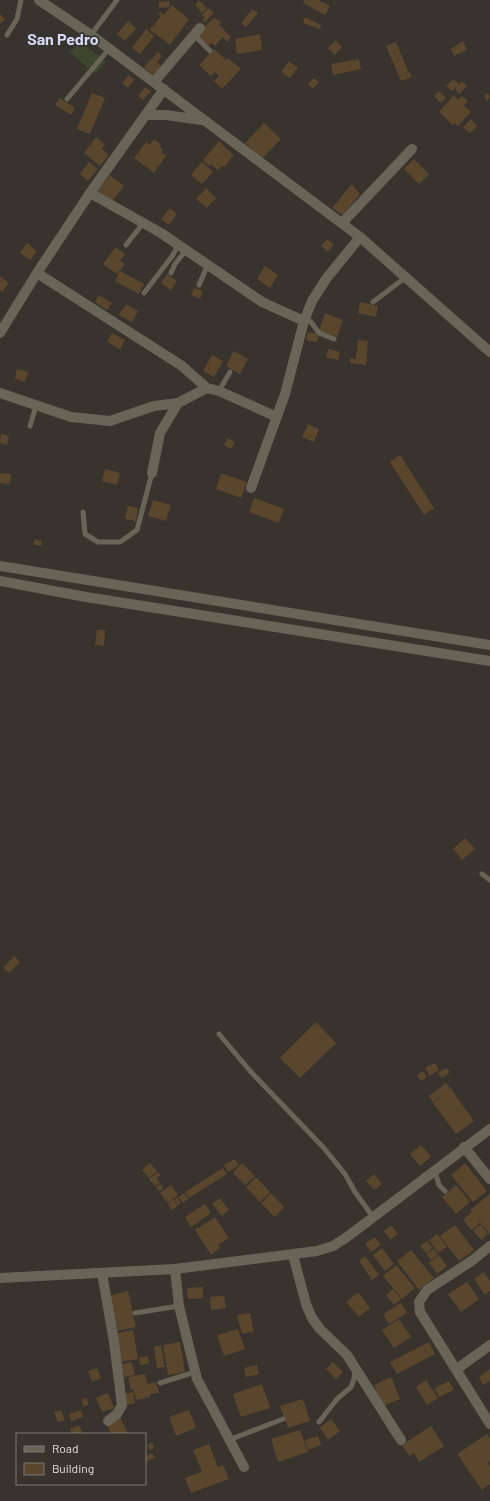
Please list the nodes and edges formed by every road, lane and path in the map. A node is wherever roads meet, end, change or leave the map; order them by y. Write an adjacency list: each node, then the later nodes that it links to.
1 (21, 0): 5 (lane)
2 (39, 0): 6 (street)
3 (117, 0): 6 (lane)
4 (197, 31): 8 (lane); 9 (street)
5 (7, 35)
6 (91, 35): 7 (street)
7 (109, 49): 9 (street); 11 (lane)
8 (210, 51)
9 (154, 82): 10 (street)
10 (164, 89): 12 (street); 13 (street)
11 (67, 99)
12 (146, 115): 13 (street); 15 (street)
13 (206, 121): 17 (street)
14 (412, 149): 17 (street)
15 (90, 193): 16 (street); 23 (street)
16 (144, 222): 19 (street); 20 (lane)
17 (342, 223): 18 (street)
18 (360, 237): 25 (street); 29 (street)
19 (175, 242): 21 (street); 27 (lane)
20 (126, 245)
21 (186, 250): 22 (street); 24 (lane)
22 (208, 264): 26 (lane); 29 (street)
23 (37, 273): 30 (street); 34 (street)
24 (171, 273)
25 (406, 277): 28 (lane); 32 (street)
26 (199, 285)
27 (144, 293)
28 (373, 302)
29 (305, 319): 31 (lane); 39 (street)
30 (0, 333)
31 (334, 339)
32 (490, 352)
33 (230, 372): 35 (lane)
34 (207, 388): 35 (street); 37 (street)
35 (219, 391): 39 (street)
36 (0, 393): 38 (street)
37 (178, 403): 38 (street); 41 (street)
38 (36, 406): 40 (lane)
39 (277, 417): 42 (street)
40 (30, 426)
41 (152, 474): 43 (lane)
42 (251, 488)
43 (83, 512)
44 (0, 566): 46 (street)
45 (0, 581): 47 (street)
46 (490, 646)
47 (490, 661)
48 (482, 874): 49 (lane)
49 (490, 880)
50 (219, 1034): 56 (lane)
51 (490, 1129): 52 (street)
52 (464, 1147): 53 (street); 54 (street)
53 (435, 1170): 55 (lane); 56 (street)
54 (490, 1179)
55 (445, 1191)
56 (374, 1217): 58 (street)
57 (490, 1246): 66 (street)
58 (294, 1255): 59 (street); 65 (street)
59 (175, 1269): 60 (street); 62 (street)
60 (102, 1273): 61 (street); 70 (street)
61 (0, 1278)
62 (179, 1306): 63 (lane); 67 (street)
63 (135, 1313)
64 (490, 1345): 66 (street)
65 (355, 1369): 71 (lane); 74 (street)
66 (457, 1369): 72 (street)
67 (196, 1372): 68 (lane); 73 (street)
68 (160, 1383)
69 (283, 1419): 73 (lane)
70 (108, 1421)
71 (319, 1422)
72 (490, 1424)
73 (229, 1440): 75 (street)
74 (401, 1440)
75 (244, 1467)

